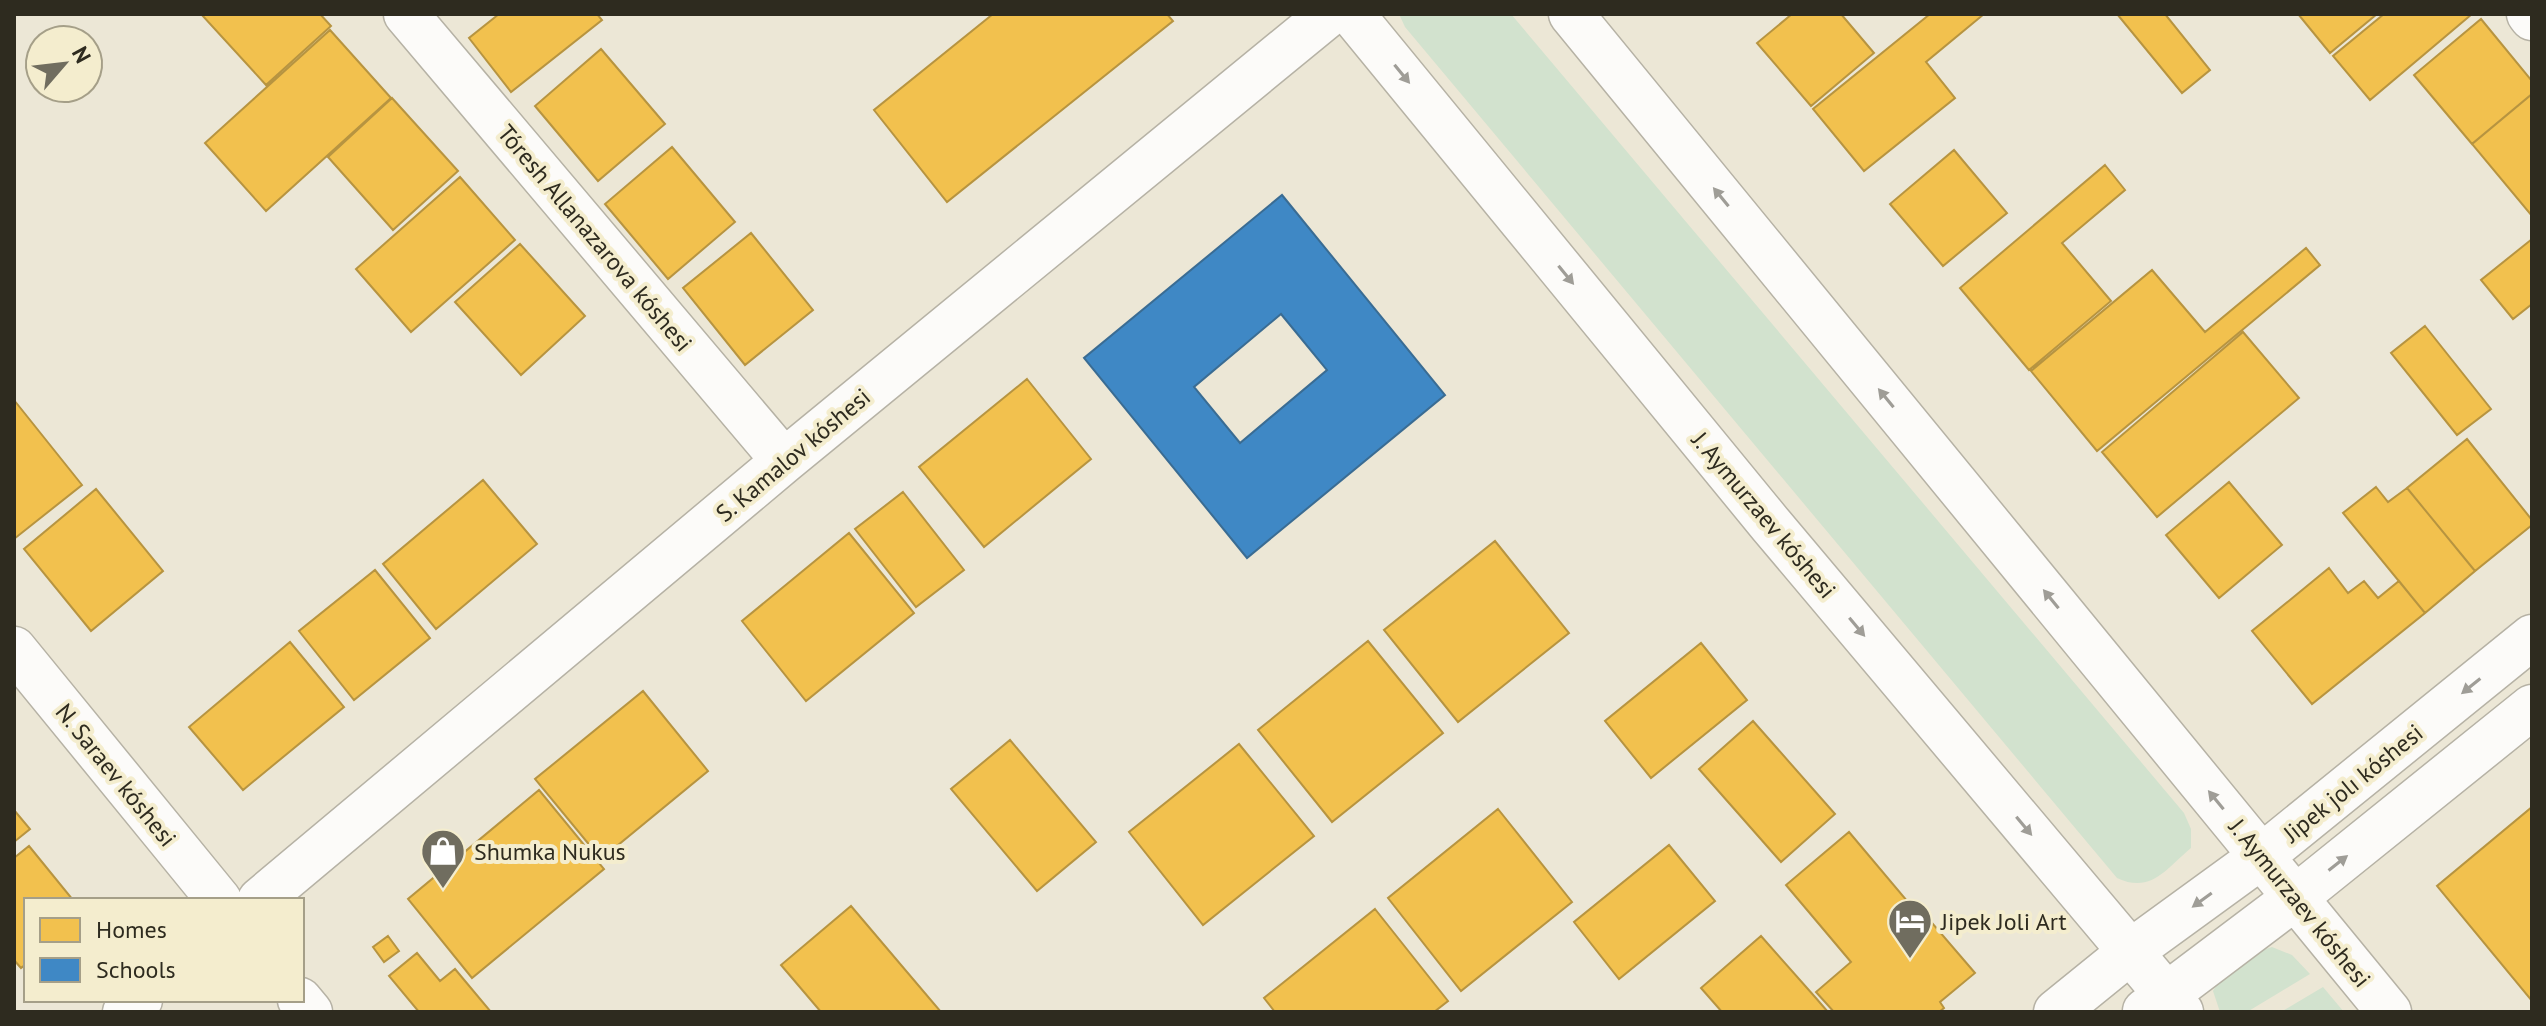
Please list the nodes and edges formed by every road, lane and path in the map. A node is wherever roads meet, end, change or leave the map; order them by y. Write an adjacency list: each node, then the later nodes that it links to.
1 (406, 14): 5 (street, Tóresh Allanazarova kóshesi)
2 (1329, 14): 5 (street, S. Kamalov kóshesi)
3 (1352, 14): 13 (street, J. Aymurzaev kóshesi, one-way to 13)
4 (1571, 14): 9 (street, J. Aymurzaev kóshesi, one-way to 4)
5 (784, 461): 12 (street, S. Kamalov kóshesi)
6 (2532, 637): 9 (street, Jipek jolı kóshesi, one-way to 9)
7 (14, 649): 11 (street, N. Saraev kóshesi)
8 (2532, 707): 10 (street, one-way to 8)
9 (2262, 856): 10 (street, J. Aymurzaev kóshesi); 13 (street, Jipek jolı kóshesi, one-way to 13)
10 (2296, 897): 14 (street); 16 (street, J. Aymurzaev kóshesi)
11 (217, 898)
12 (262, 898)
13 (2130, 952): 14 (street, J. Aymurzaev kóshesi); 15 (street, Jipek jolı kóshesi)
14 (2163, 1006)
15 (2056, 1012)
16 (2389, 1012)

